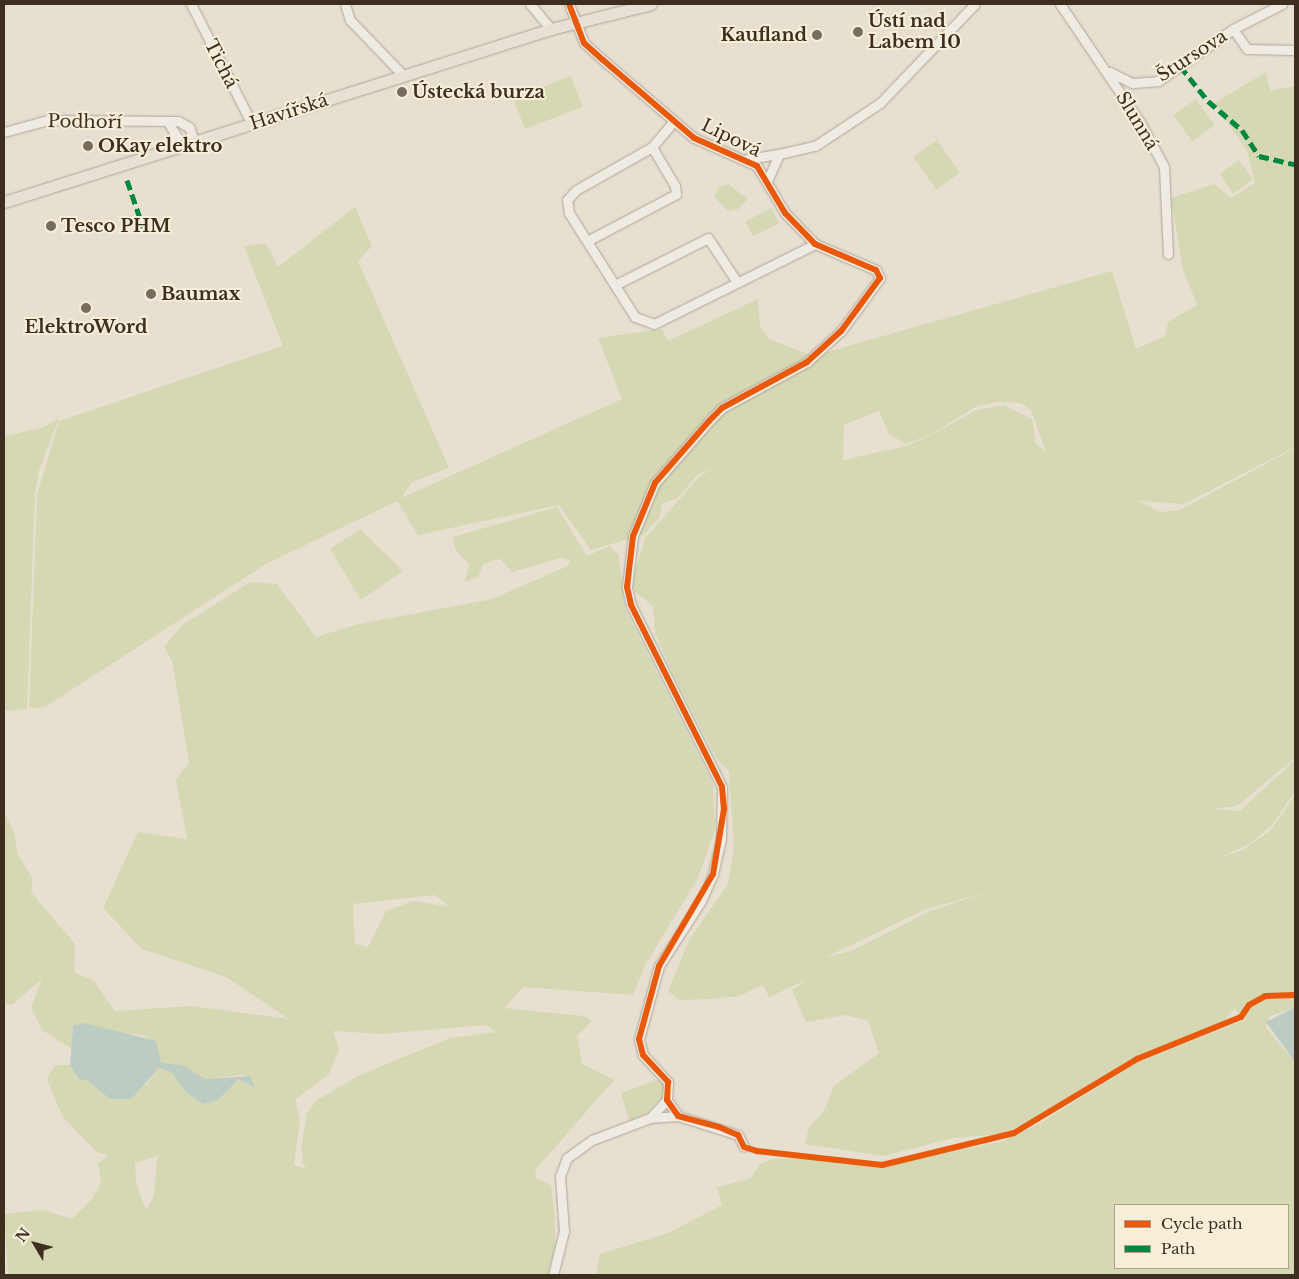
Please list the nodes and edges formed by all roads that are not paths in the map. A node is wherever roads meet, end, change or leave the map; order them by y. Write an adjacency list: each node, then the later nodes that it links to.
1 (191, 4): 17 (street, Tichá)
2 (345, 4): 14 (street)
3 (530, 4): 10 (street)
4 (568, 4): 9 (street, Lipová)
5 (651, 4): 9 (main road, Havířská)
6 (975, 4): 22 (street)
7 (1060, 4): 13 (street, Slunná)
8 (1282, 4): 11 (street, Štursova)
9 (574, 22): 10 (main road, Havířská); 16 (street, Lipová)
10 (551, 29): 14 (main road, Havířská)
11 (1234, 29): 12 (street); 13 (street, Štursova)
12 (1295, 50)
13 (1102, 65): 28 (street, Slunná)
14 (403, 75): 17 (main road, Havířská)
15 (168, 122): 18 (street, Podhoří); 19 (street, Podhoří); 21 (street)
16 (673, 122): 20 (street); 23 (street, Lipová)
17 (252, 124): 19 (main road, Havířská)
18 (4, 132)
19 (194, 141): 21 (main road, Havířská)
20 (652, 147): 26 (street); 26 (street)
21 (167, 150): 25 (main road, Havířská)
22 (779, 154): 23 (street); 24 (street)
23 (747, 159): 24 (street, Lipová)
24 (768, 179): 27 (street, Lipová)
25 (4, 202)
26 (587, 241): 30 (street)
27 (815, 244): 29 (street); 31 (street, Lipová)
28 (1168, 254)
29 (737, 282): 30 (street); 30 (street)
30 (615, 285)
31 (667, 1100): 32 (street); 33 (street)
32 (678, 1116): 33 (street); 34 (street)
33 (650, 1118): 35 (street)
34 (744, 1147)
35 (553, 1275)

